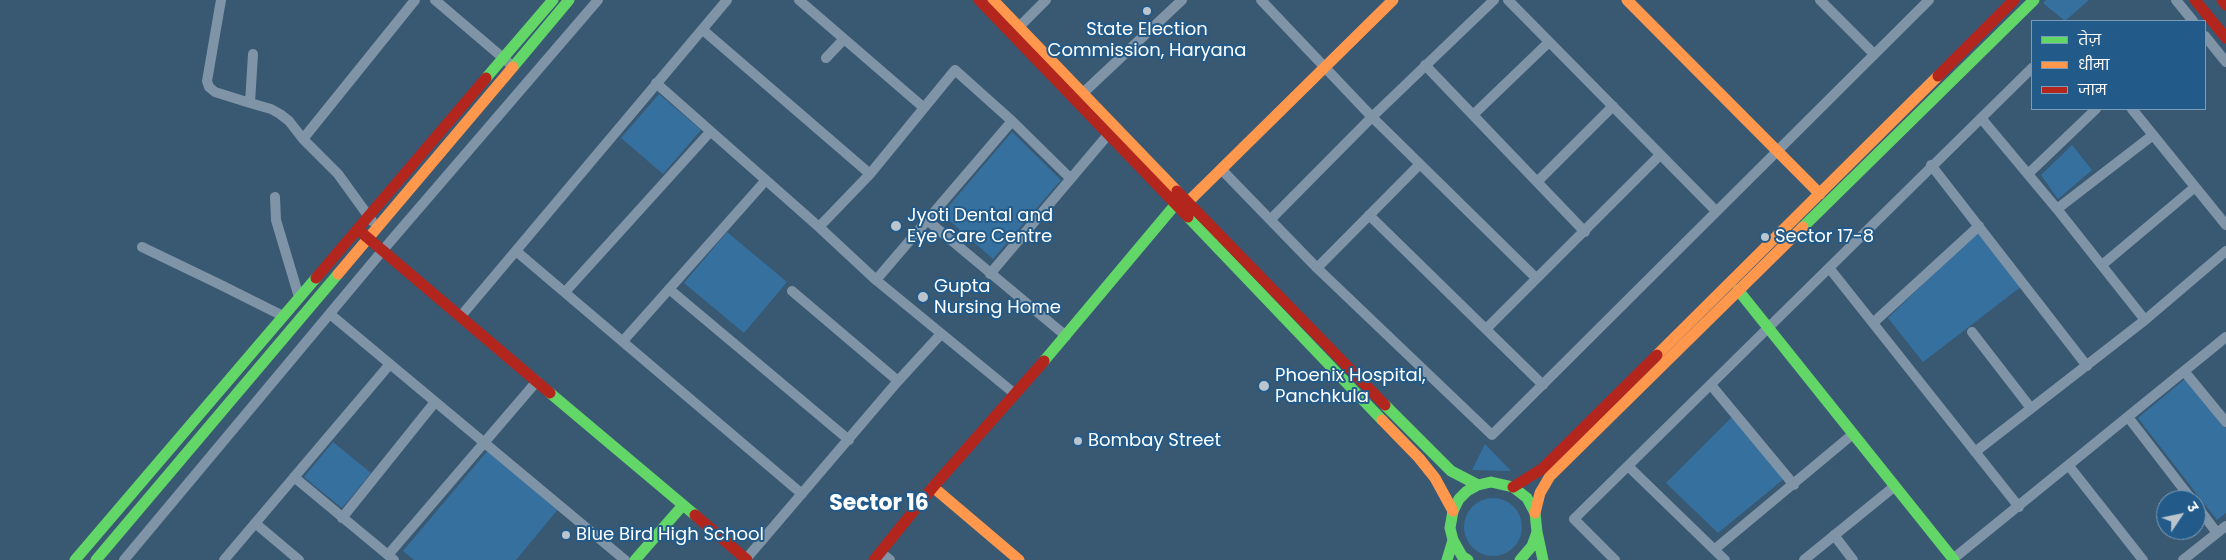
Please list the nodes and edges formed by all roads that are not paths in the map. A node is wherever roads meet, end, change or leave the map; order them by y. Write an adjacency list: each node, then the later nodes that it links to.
1 (221, 0): 44 (street)
2 (415, 0): 56 (street)
3 (435, 0): 35 (street)
4 (553, 0): 35 (street)
5 (569, 0): 39 (street)
6 (598, 0): 86 (street)
7 (727, 0): 27 (street)
8 (799, 0): 31 (street)
9 (979, 0): 28 (street)
10 (993, 0): 28 (street)
11 (1046, 0): 28 (street)
12 (1182, 0): 43 (street)
13 (1261, 0): 40 (street)
14 (1393, 0): 40 (street)
15 (1494, 0): 38 (street)
16 (1508, 0): 32 (street)
17 (1627, 0): 57 (street)
18 (1820, 0): 34 (street)
19 (1928, 0): 34 (street)
20 (2014, 0): 68 (street)
21 (2034, 0): 96 (street)
22 (2176, 0): 26 (street)
23 (2196, 0): 30 (street)
24 (2222, 0): 25 (street)
25 (2226, 5)
26 (2192, 20)
27 (703, 30): 42 (street); 62 (street)
28 (1016, 30): 43 (street); 53 (street)
29 (2206, 37): 37 (street)
30 (2226, 38)
31 (844, 39): 36 (street); 46 (street)
32 (1549, 42): 45 (street); 49 (street)
33 (253, 54): 44 (street)
34 (1874, 54): 57 (street)
35 (504, 58): 39 (street); 75 (street)
36 (826, 58)
37 (2226, 62)
38 (1425, 65): 49 (street); 50 (street)
39 (513, 67): 80 (street)
40 (1324, 68): 50 (street); 61 (street)
41 (2031, 69): 51 (street)
42 (656, 84): 54 (street); 87 (street)
43 (1083, 93): 53 (street)
44 (250, 103): 56 (street)
45 (1612, 106): 58 (street); 66 (street)
46 (923, 107): 52 (street); 62 (street)
47 (2095, 110): 63 (street)
48 (2133, 110): 55 (street)
49 (1473, 115): 66 (street)
50 (1372, 117): 59 (street); 76 (street)
51 (1980, 118): 60 (street); 63 (street)
52 (1012, 121): 64 (street); 77 (street)
53 (1111, 130): 64 (street); 70 (street); 71 (street)
54 (710, 132): 65 (street); 97 (street)
55 (2153, 135): 67 (street); 72 (street)
56 (303, 139): 75 (street)
57 (1776, 150): 68 (street); 73 (street)
58 (1660, 154): 73 (street); 83 (street)
59 (1420, 164): 74 (street); 93 (street)
60 (1931, 166): 79 (street); 91 (street)
61 (1221, 169): 70 (street); 76 (street)
62 (870, 174): 81 (street)
63 (2028, 174): 72 (street)
64 (1070, 178): 92 (street)
65 (766, 180): 81 (street); 95 (street)
66 (1537, 182): 83 (street)
67 (2195, 187): 78 (street); 89 (street)
68 (1820, 194): 135 (street)
69 (275, 197): 99 (street)
70 (1188, 202): 71 (street); 131 (street)
71 (1175, 205): 109 (street); 140 (street)
72 (2057, 209): 89 (street)
73 (1716, 211): 117 (street)
74 (1369, 215): 90 (street); 106 (street)
75 (368, 216): 80 (street); 82 (street)
76 (1271, 219): 90 (street)
77 (927, 220): 92 (street); 94 (street)
78 (2226, 225)
79 (1979, 226): 104 (street); 113 (street)
80 (378, 227): 84 (street)
81 (819, 227): 94 (street)
82 (358, 229): 84 (street); 99 (street)
83 (1585, 232): 93 (street)
84 (369, 238): 86 (street); 154 (street)
85 (142, 248): 101 (street)
86 (383, 250): 100 (street); 102 (street)
87 (516, 251): 97 (street); 102 (street)
88 (2226, 251): 103 (street)
89 (2102, 265): 103 (street)
90 (1317, 268): 117 (street)
91 (1830, 269): 104 (street); 105 (street)
92 (990, 274): 109 (street)
93 (1536, 278): 106 (street)
94 (876, 280): 108 (street)
95 (669, 289): 111 (street); 125 (street)
96 (1738, 290): 105 (street); 141 (street)
97 (566, 291): 111 (street)
98 (792, 291): 115 (street)
99 (299, 298): 101 (street)
100 (330, 314): 112 (street); 155 (street)
101 (283, 316): 153 (street)
102 (461, 316): 116 (street)
103 (2145, 320): 113 (street)
104 (1873, 323): 127 (street)
105 (1769, 328): 118 (street); 124 (street)
106 (1486, 329): 117 (street)
107 (1972, 332): 121 (street)
108 (941, 334): 115 (street); 119 (street)
109 (1066, 336): 119 (street)
110 (2226, 337): 114 (street)
111 (623, 341): 137 (street)
112 (390, 364): 120 (street); 130 (street)
113 (2087, 366): 121 (street)
114 (2184, 370): 122 (street); 123 (street)
115 (898, 380): 125 (street)
116 (537, 381): 126 (street); 138 (street)
117 (1543, 385)
118 (1711, 385): 128 (street); 132 (street)
119 (1015, 394): 134 (street)
120 (435, 402): 126 (street); 142 (street)
121 (2030, 407): 127 (street)
122 (2128, 417): 129 (street); 136 (street)
123 (2226, 422)
124 (1853, 434): 132 (street); 133 (street)
125 (849, 440): 137 (street)
126 (484, 444): 152 (street); 158 (street)
127 (1974, 452): 139 (street)
128 (1628, 466): 150 (street); 167 (street)
129 (2069, 466): 139 (street); 172 (street)
130 (294, 477): 142 (street); 144 (street)
131 (1478, 485): 135 (street); 140 (street)
132 (1794, 485): 150 (street)
133 (1895, 486): 148 (street); 171 (street)
134 (933, 487): 151 (street); 162 (street)
135 (1513, 487): 141 (street)
136 (2184, 490)
137 (802, 494): 160 (street)
138 (683, 505): 159 (street); 160 (street)
139 (2019, 507): 171 (street)
140 (1453, 511): 149 (street)
141 (1535, 512): 146 (street)
142 (342, 518): 152 (street)
143 (2206, 518): 147 (street)
144 (255, 523): 156 (street); 157 (street)
145 (2226, 526): 147 (street)
146 (1537, 532): 165 (street); 166 (street)
147 (2217, 532): 173 (street)
148 (1834, 535): 169 (street); 170 (street)
149 (1453, 540): 163 (street); 164 (street)
150 (1714, 550): 168 (street)
151 (877, 556): 161 (street)
152 (391, 558)
153 (75, 560)
154 (96, 560)
155 (124, 560)
156 (224, 560)
157 (299, 560)
158 (625, 560)
159 (635, 560)
160 (746, 560)
161 (890, 560)
162 (1019, 560)
163 (1447, 560)
164 (1468, 560)
165 (1520, 560)
166 (1543, 560)
167 (1615, 560)
168 (1725, 560)
169 (1804, 560)
170 (1854, 560)
171 (1954, 560)
172 (2143, 560)
173 (2183, 560)

